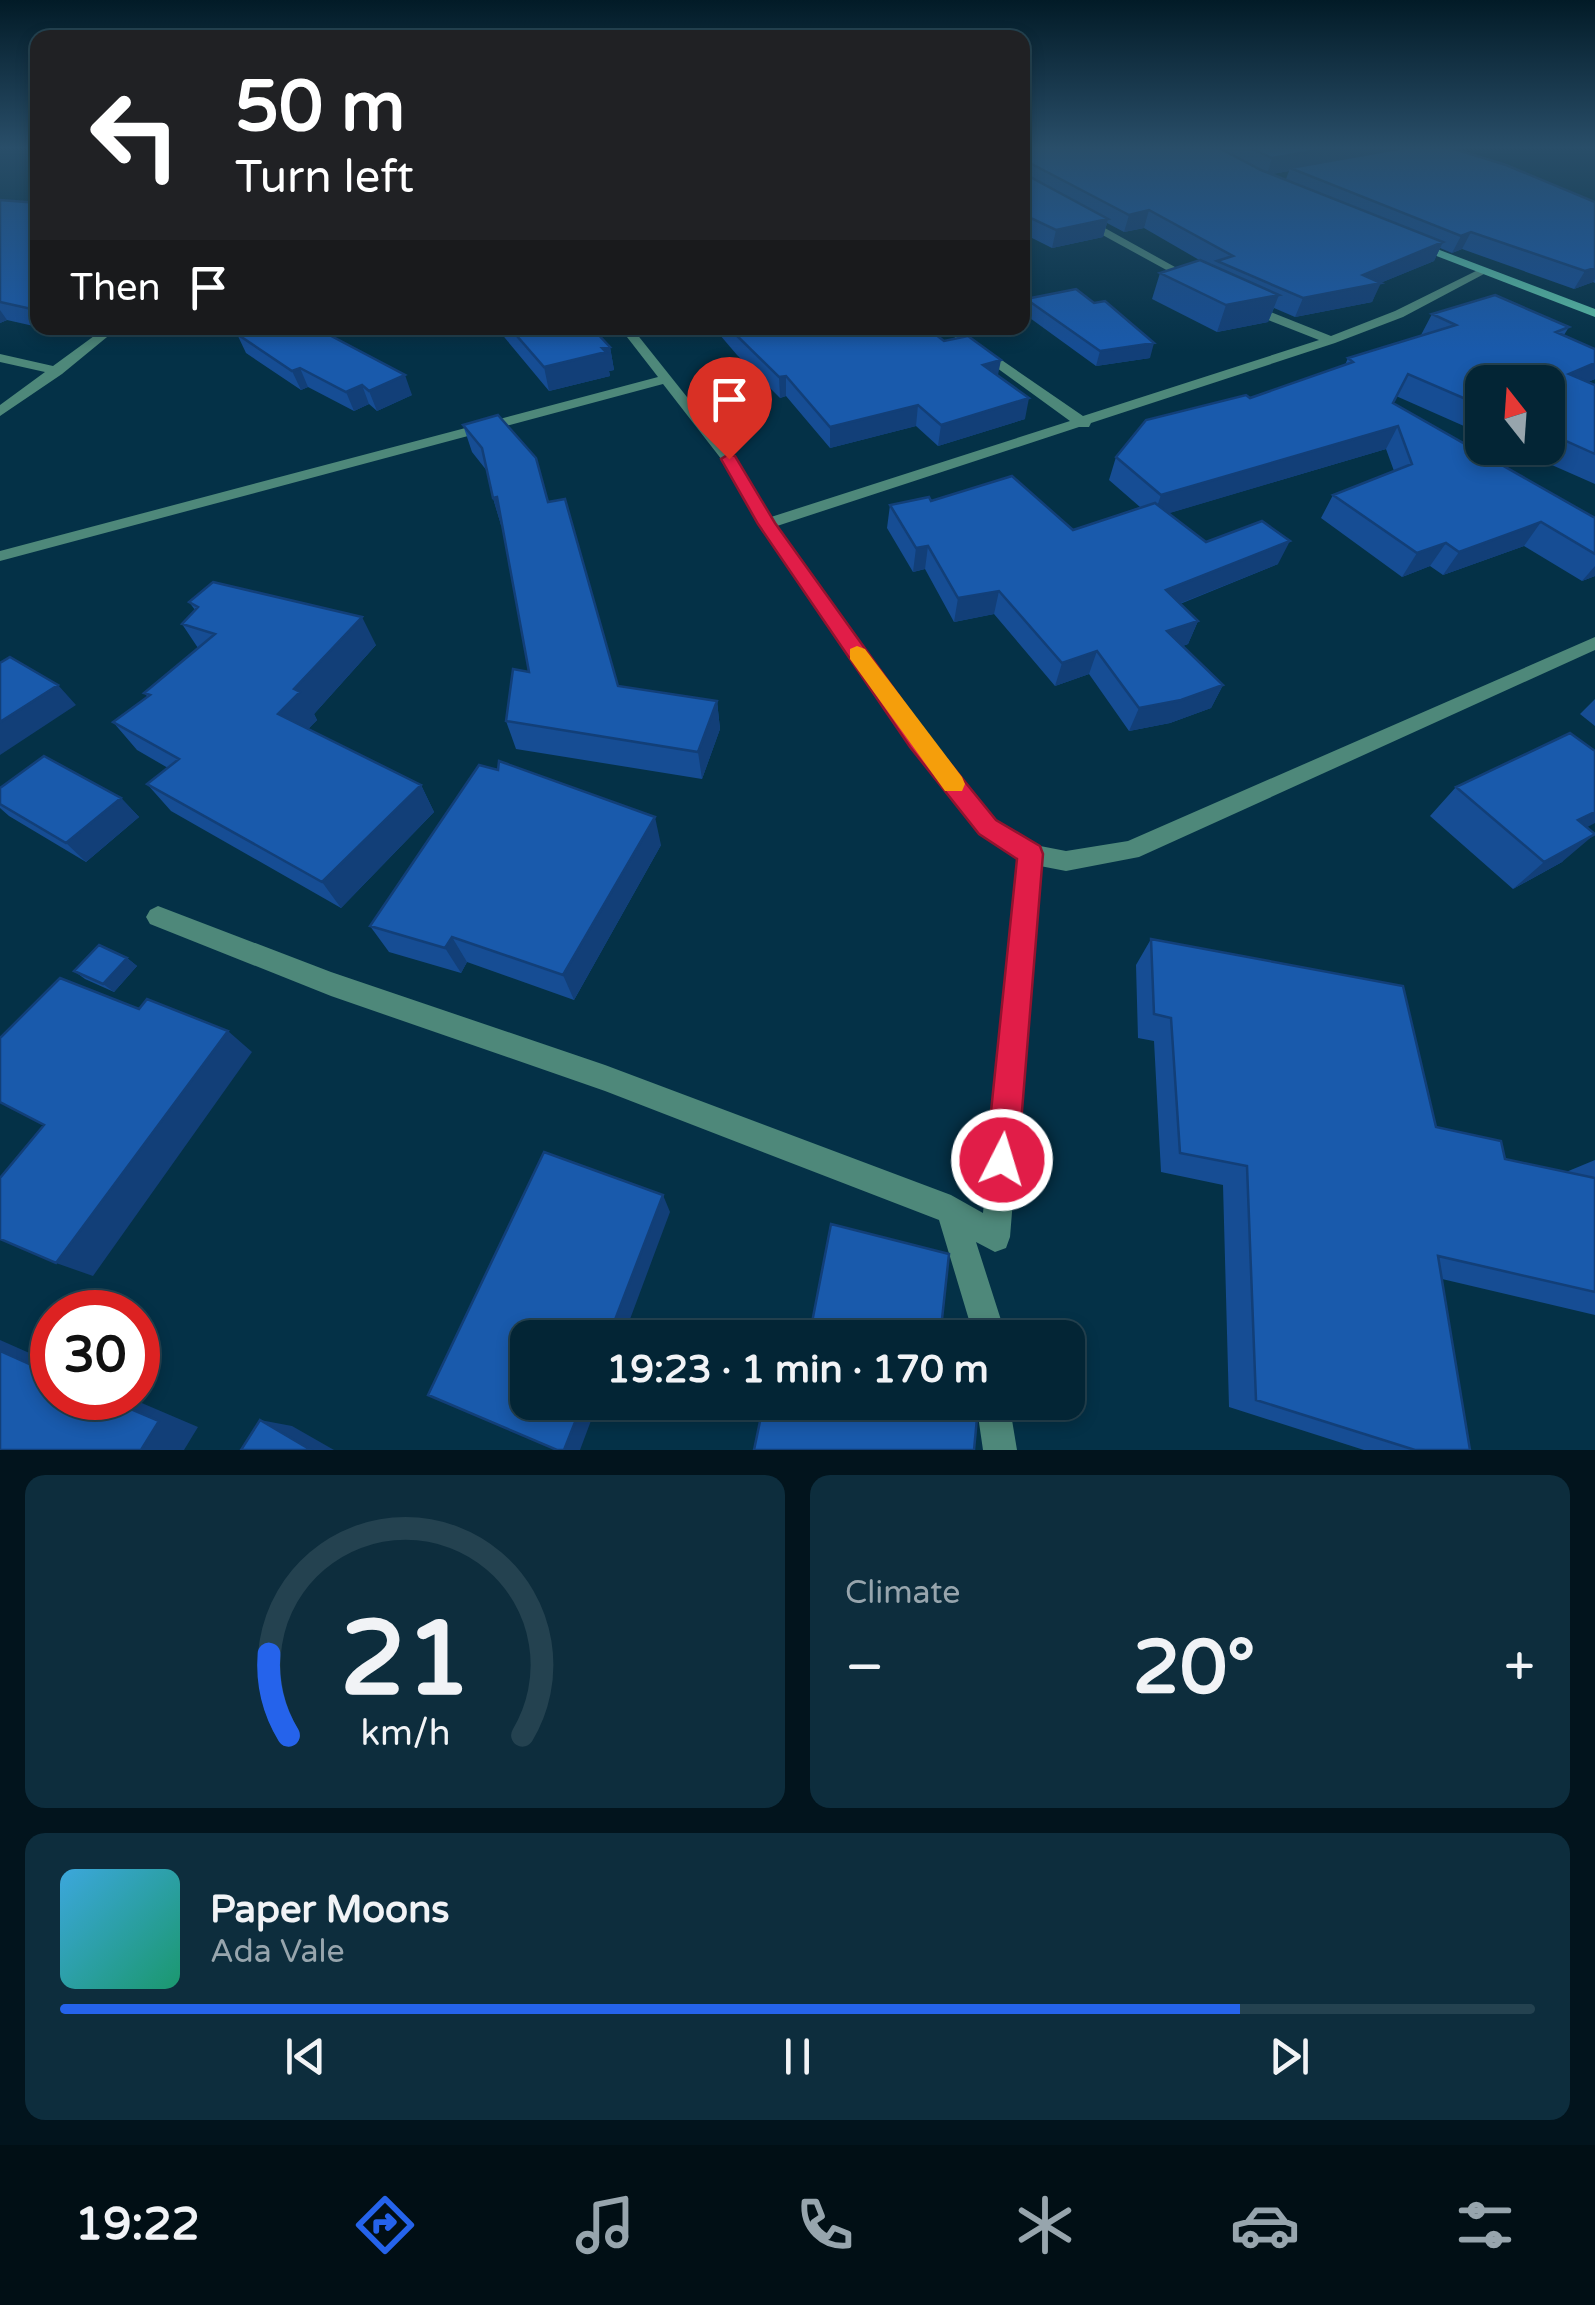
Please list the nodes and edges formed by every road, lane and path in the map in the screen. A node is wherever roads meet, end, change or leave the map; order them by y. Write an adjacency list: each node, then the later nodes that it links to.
1 (1077, 216): 4 (street)
2 (1393, 235): 3 (street)
3 (1480, 272): 6 (street); 10 (street)
4 (1203, 286)
5 (1234, 301): 10 (street)
6 (1595, 314)
7 (103, 335): 12 (street)
8 (631, 335): 13 (street)
9 (958, 335): 15 (street)
10 (1331, 340): 15 (street)
11 (0, 358): 12 (street)
12 (57, 371): 14 (street)
13 (666, 379): 16 (street); 17 (street)
14 (0, 412)
15 (1084, 424): 16 (street)
16 (767, 524): 19 (street)
17 (0, 556)
18 (1595, 643): 19 (street)
19 (1030, 854): 21 (street)
20 (158, 917): 21 (street)
21 (951, 1210): 22 (street)
22 (981, 1320)
23 (995, 1420): 24 (street)
24 (1000, 1450)

